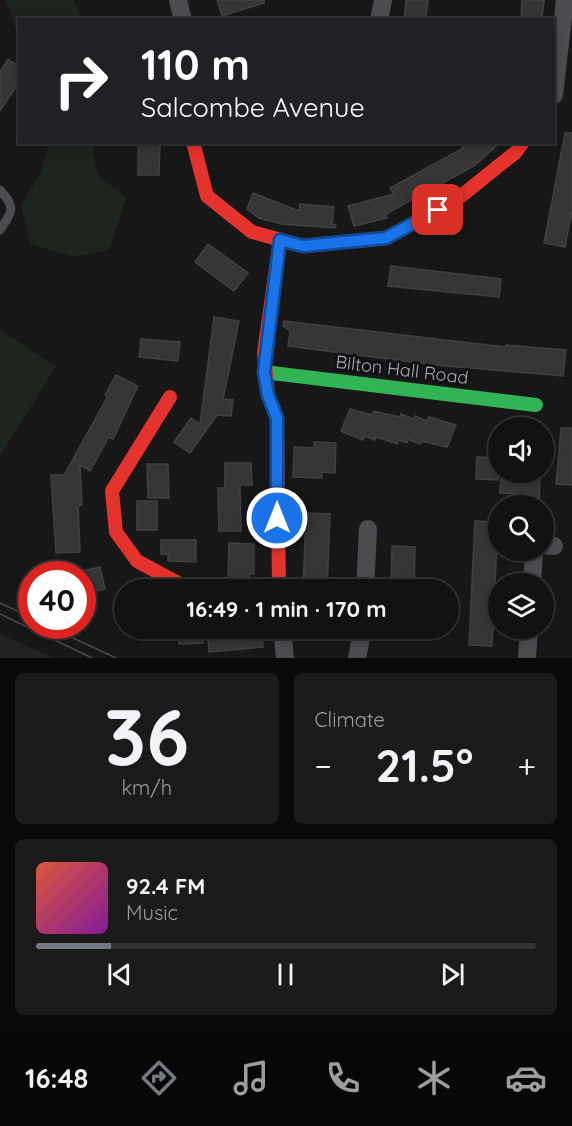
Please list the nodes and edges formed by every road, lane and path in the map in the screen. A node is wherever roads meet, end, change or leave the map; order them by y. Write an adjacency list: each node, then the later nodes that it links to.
1 (178, 0): 4 (street)
2 (383, 0): 5 (street)
3 (566, 0): 6 (street)
4 (182, 18)
5 (379, 18)
6 (555, 87)
7 (194, 144): 11 (street)
8 (522, 144): 11 (street)
9 (0, 190): 10 (lane)
10 (0, 230)
11 (280, 240): 12 (street)
12 (264, 372): 14 (street, Bilton Hall Road); 17 (street)
13 (170, 398): 16 (street)
14 (536, 405)
15 (368, 529): 18 (street)
16 (171, 579)
17 (279, 579)
18 (366, 579)
19 (283, 639): 22 (street)
20 (361, 639): 23 (street)
21 (528, 639): 24 (street)
22 (285, 658)
23 (357, 658)
24 (527, 658)

